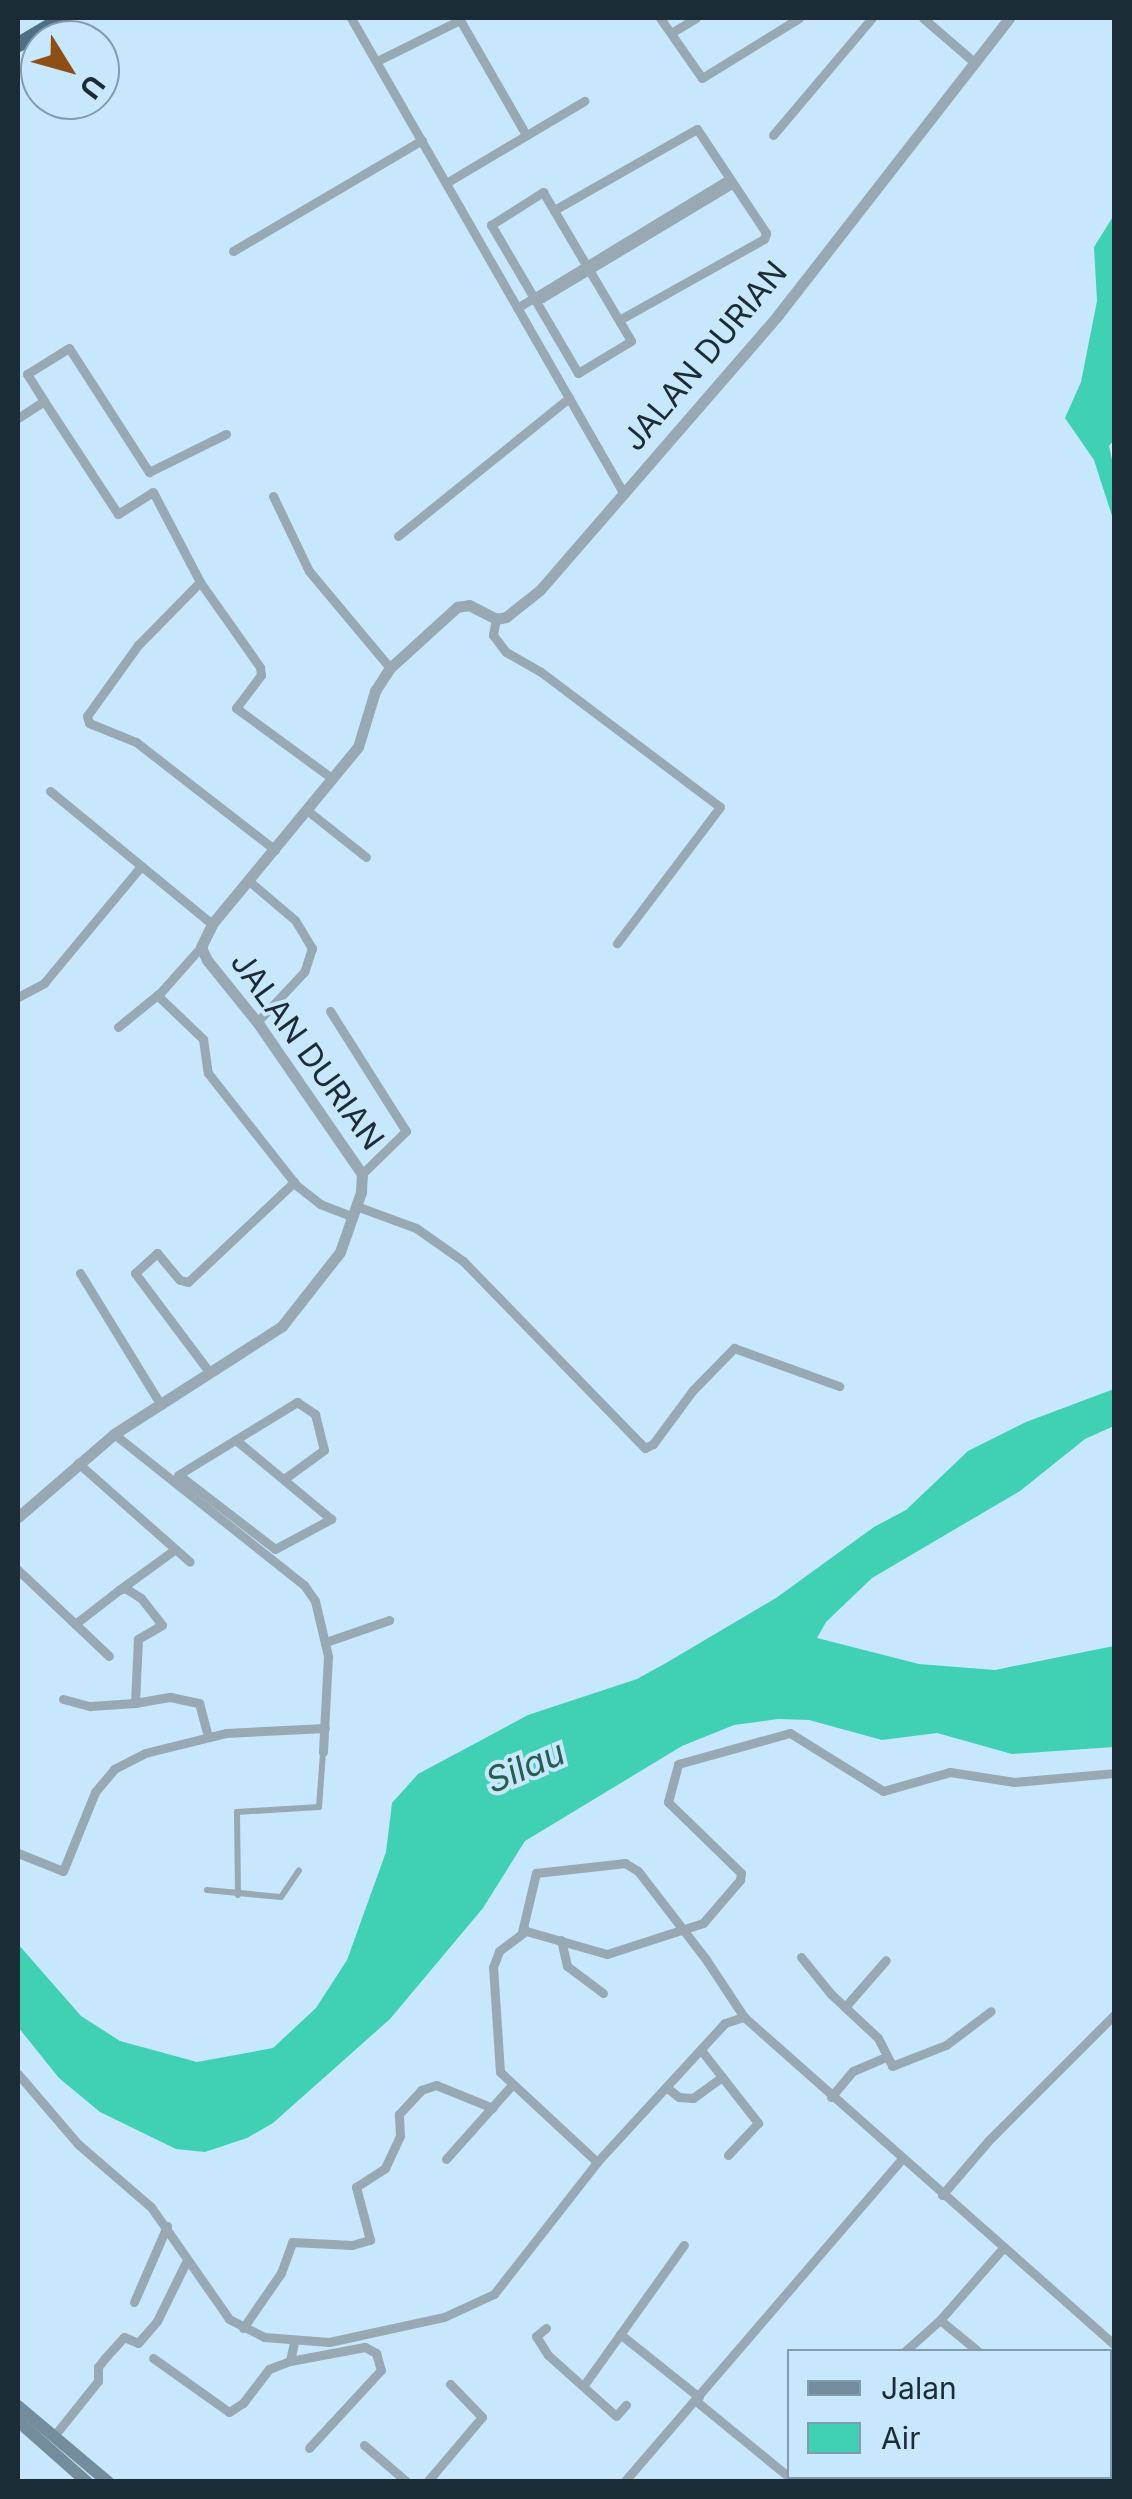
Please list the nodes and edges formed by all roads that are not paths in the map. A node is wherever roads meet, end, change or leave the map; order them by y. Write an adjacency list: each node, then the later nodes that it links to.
1 (62, 18): 10 (highway)
2 (351, 18): 11 (street)
3 (660, 18): 9 (street)
4 (696, 18): 9 (street)
5 (799, 18): 9 (street)
6 (872, 18): 15 (street)
7 (922, 18): 12 (street)
8 (1009, 18): 12 (street, JALAN DURIAN)
9 (671, 33)
10 (18, 44)
11 (377, 61): 14 (street); 16 (street)
12 (974, 62): 31 (street, JALAN DURIAN)
13 (584, 101): 14 (street)
14 (526, 135): 18 (street)
15 (773, 135)
16 (422, 140): 18 (street); 20 (street)
17 (730, 182): 19 (street); 21 (street); 24 (street)
18 (446, 183): 23 (street)
19 (556, 210): 21 (street); 22 (street)
20 (233, 251)
21 (588, 266): 22 (street); 24 (street)
22 (534, 298): 23 (street); 24 (street)
23 (517, 308): 25 (street)
24 (619, 320)
25 (569, 398): 31 (street); 33 (street)
26 (44, 401): 27 (street); 29 (street); 30 (street)
27 (18, 418)
28 (226, 434): 29 (street)
29 (149, 472): 30 (street)
30 (152, 492): 34 (street)
31 (624, 494): 35 (street, JALAN DURIAN)
32 (273, 496): 36 (street)
33 (398, 536)
34 (200, 582): 37 (street); 40 (street)
35 (496, 619): 36 (street, JALAN DURIAN); 45 (street)
36 (390, 668): 37 (street, JALAN DURIAN)
37 (334, 779): 39 (street, JALAN DURIAN)
38 (50, 791): 42 (street)
39 (308, 811): 40 (street, JALAN DURIAN); 41 (street)
40 (275, 850): 43 (street, JALAN DURIAN)
41 (366, 856)
42 (141, 866): 44 (street); 48 (street)
43 (249, 881): 44 (street, JALAN DURIAN); 50 (street)
44 (212, 924): 46 (street, JALAN DURIAN)
45 (617, 943)
46 (201, 947): 47 (street); 50 (street, JALAN DURIAN)
47 (157, 995): 51 (street); 53 (street)
48 (18, 997)
49 (330, 1011): 52 (street)
50 (258, 1022): 52 (street, JALAN DURIAN)
51 (118, 1027)
52 (362, 1174): 54 (street, JALAN DURIAN)
53 (294, 1182): 54 (street); 56 (street)
54 (354, 1211): 56 (street, JALAN DURIAN); 57 (street)
55 (80, 1273): 58 (street)
56 (210, 1373): 58 (street, JALAN DURIAN)
57 (839, 1386)
58 (161, 1404): 59 (street, JALAN DURIAN)
59 (114, 1434): 61 (street, JALAN DURIAN); 62 (street)
60 (236, 1440): 62 (street); 63 (street); 63 (street)
61 (78, 1463): 64 (street, JALAN DURIAN); 65 (street)
62 (176, 1477): 63 (street); 71 (street)
63 (284, 1479)
64 (18, 1516)
65 (174, 1550): 66 (street); 68 (street)
66 (190, 1562)
67 (18, 1570): 70 (street)
68 (119, 1590): 70 (street); 74 (street)
69 (390, 1620): 71 (street)
70 (75, 1624): 72 (street)
71 (326, 1642): 75 (street)
72 (109, 1656)
73 (62, 1700): 74 (street)
74 (136, 1703): 76 (street)
75 (325, 1728): 76 (street); 77 (street)
76 (208, 1736): 79 (street)
77 (323, 1752): 82 (street)
78 (1114, 1772): 84 (street)
79 (18, 1854)
80 (299, 1870): 82 (street)
81 (207, 1890): 82 (street)
82 (238, 1894)
83 (522, 1932): 84 (street); 85 (street); 97 (street)
84 (684, 1932): 85 (street); 92 (street)
85 (561, 1940): 88 (street)
86 (801, 1957): 89 (street)
87 (886, 1960): 89 (street)
88 (603, 1994)
89 (845, 2007): 94 (street)
90 (992, 2011): 94 (street)
91 (1114, 2015): 105 (street)
92 (744, 2017): 93 (street); 99 (street)
93 (701, 2050): 96 (street); 98 (street)
94 (886, 2057): 99 (street)
95 (18, 2074): 106 (street)
96 (722, 2077): 98 (street); 101 (street)
97 (512, 2085): 100 (street); 104 (street)
98 (666, 2087): 104 (street)
99 (831, 2098): 103 (street)
100 (493, 2108): 102 (street); 112 (street)
101 (728, 2155)
102 (446, 2159)
103 (902, 2159): 105 (street); 123 (street)
104 (598, 2162): 115 (street)
105 (942, 2195): 108 (street)
106 (168, 2226): 109 (street); 110 (street)
107 (684, 2244): 114 (street)
108 (1003, 2248): 111 (street); 116 (street)
109 (188, 2260): 112 (street); 127 (street)
110 (134, 2302)
111 (940, 2320): 117 (street); 118 (street)
112 (243, 2328): 115 (street)
113 (546, 2328): 122 (street)
114 (620, 2334): 122 (street); 123 (street)
115 (294, 2343): 120 (street)
116 (1114, 2344)
117 (907, 2349)
118 (975, 2349)
119 (153, 2358): 120 (street)
120 (290, 2361): 129 (street)
121 (450, 2384): 134 (street)
122 (584, 2385): 124 (street)
123 (698, 2399): 130 (street); 135 (street)
124 (626, 2405)
125 (18, 2406): 127 (main road)
126 (18, 2421): 131 (main road)
127 (54, 2436): 132 (main road)
128 (364, 2446): 133 (street)
129 (310, 2448)
130 (787, 2475)
131 (87, 2482)
132 (108, 2482)
133 (407, 2482)
134 (427, 2482)
135 (624, 2482)

